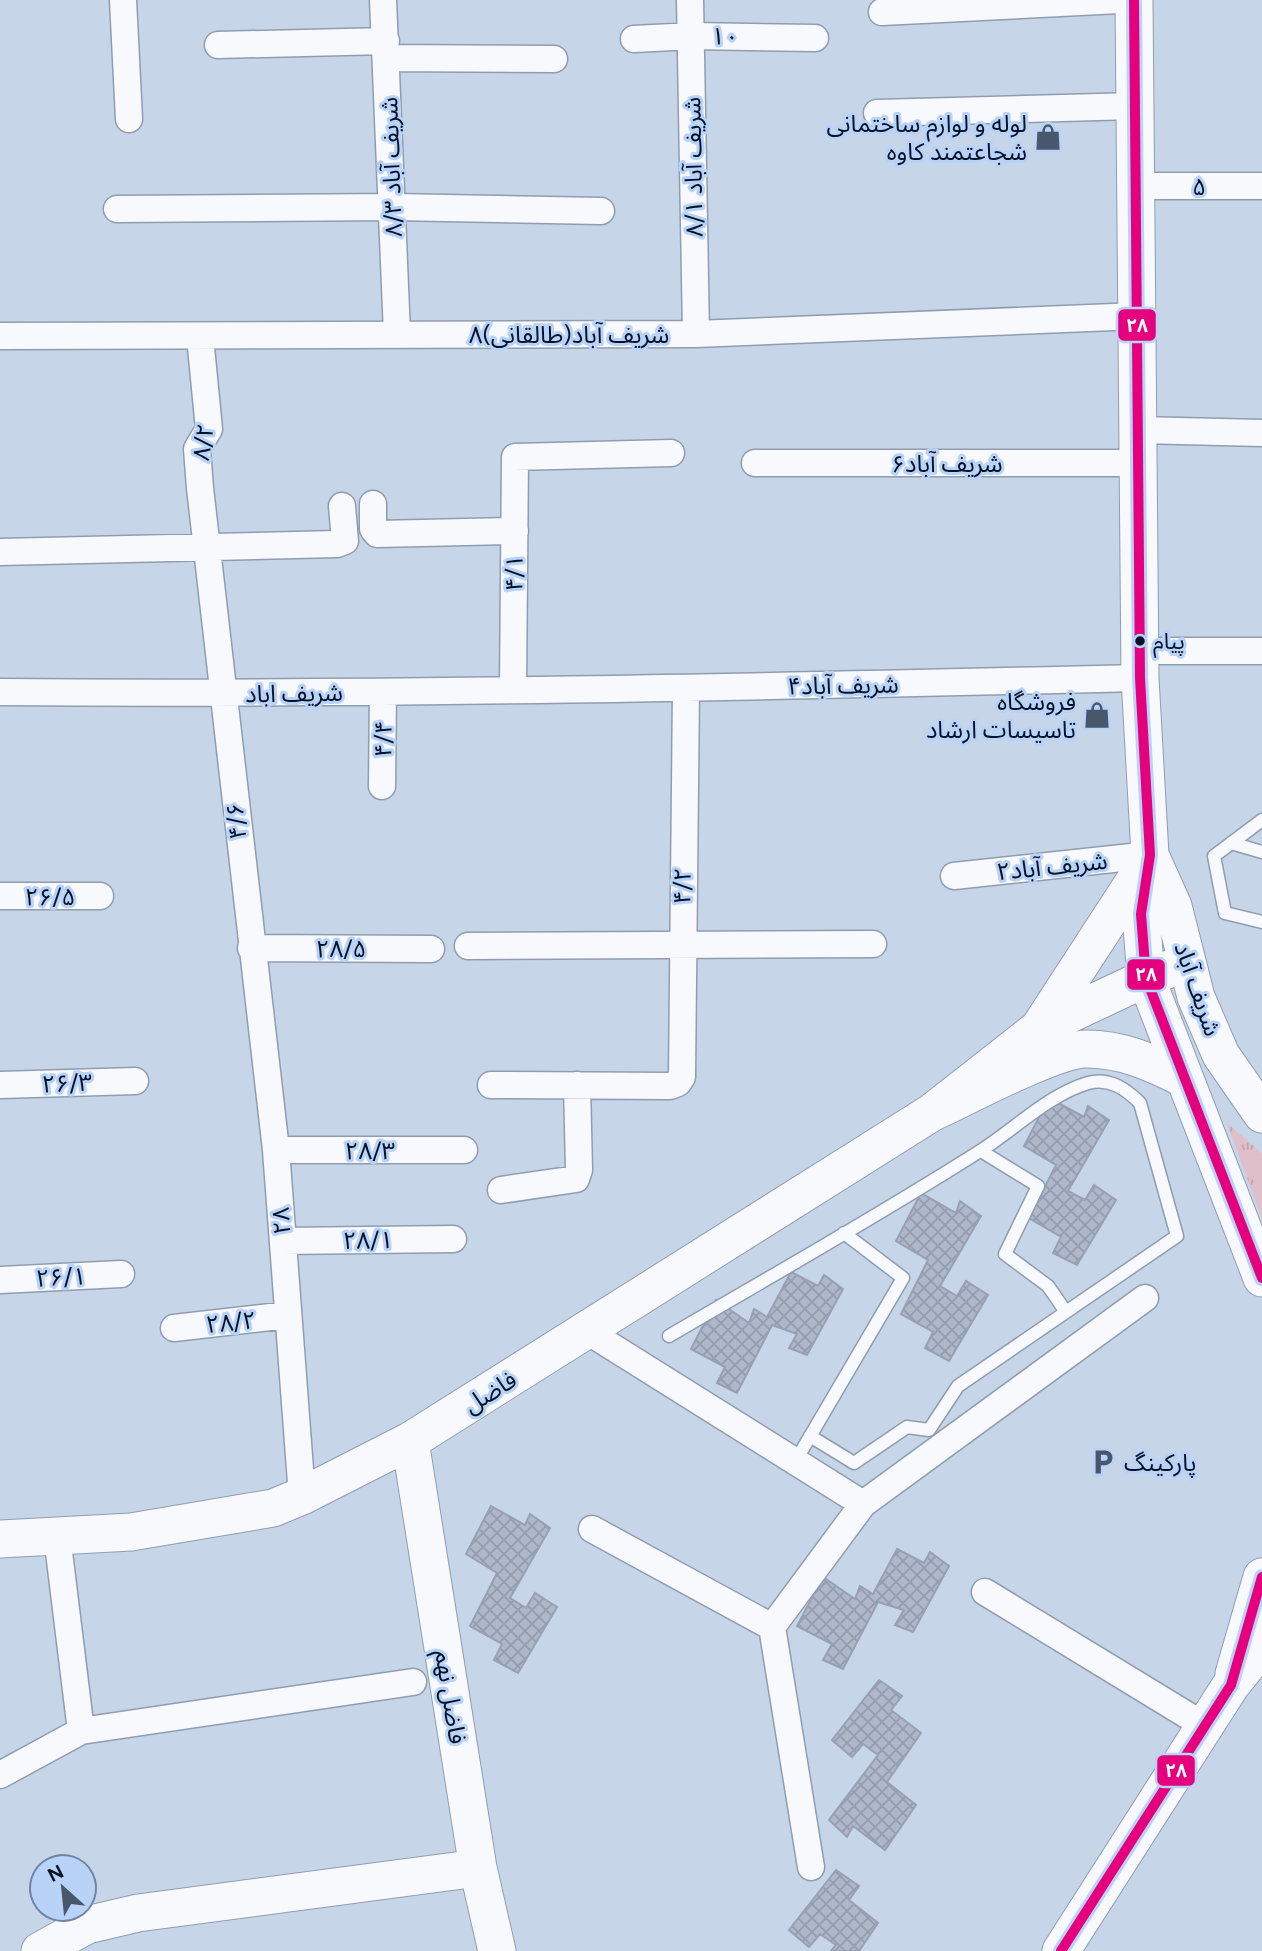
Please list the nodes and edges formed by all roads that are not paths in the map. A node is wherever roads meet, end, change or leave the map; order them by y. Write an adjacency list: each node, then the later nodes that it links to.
1 (122, 0): 15 (street)
2 (383, 0): 11 (street, شریف آباد ۸/۳)
3 (690, 0): 7 (street, شریف آباد ۸/۱)
4 (1120, 0): 6 (street)
5 (1134, 0): 13 (main road)
6 (882, 12)
7 (692, 36): 8 (street, ۱۰); 9 (street, ۱۰); 23 (street, شریف آباد ۸/۱)
8 (815, 38)
9 (634, 39)
10 (218, 45): 11 (street)
11 (386, 50): 12 (street); 18 (street, شریف آباد ۸/۳)
12 (554, 59)
13 (1135, 106): 14 (street); 16 (main road)
14 (877, 113)
15 (129, 119)
16 (1136, 186): 17 (street, ۵); 21 (main road)
17 (1262, 186)
18 (394, 208): 19 (street); 20 (street); 22 (street, شریف آباد ۸/۳)
19 (117, 209)
20 (601, 211)
21 (1138, 316): 23 (street, ۸شریف آباد(طالقانی)); 27 (main road)
22 (397, 334): 23 (street, ۸شریف آباد(طالقانی)); 25 (street, ۸شریف آباد(طالقانی))
23 (696, 334)
24 (0, 336): 25 (street, ۸شریف آباد(طالقانی))
25 (200, 337): 33 (street, ۸/۲)
26 (1262, 433): 27 (street, شریف آباد۶)
27 (1138, 447): 29 (street, شریف آباد۶); 36 (main road)
28 (671, 453): 32 (street, ۴/۱)
29 (755, 463)
30 (373, 504): 32 (street)
31 (342, 506): 33 (street)
32 (515, 531): 37 (street, ۴/۱)
33 (206, 547): 34 (street); 42 (street, ۸/۲)
34 (0, 552)
35 (1262, 651): 36 (street, ۴شریف آباد)
36 (1140, 664): 38 (street, ۴شریف آباد); 47 (main road)
37 (513, 688): 39 (street, شریف اباد); 41 (street, شریف اباد)
38 (686, 689): 39 (street, ۴شریف آباد); 53 (street, ۴/۲)
39 (589, 690)
40 (0, 692): 42 (street, شریف اباد)
41 (383, 692): 42 (street, شریف اباد); 43 (street, ۴/۴)
42 (222, 694): 55 (street, ۴/۶)
43 (382, 786)
44 (1262, 820): 45 (lane)
45 (1231, 843): 46 (lane); 51 (lane)
46 (1262, 852)
47 (1150, 855): 48 (street, شریف آباد۲); 57 (main road, شریف آباد); 58 (main road); 59 (main road)
48 (954, 876)
49 (0, 896): 50 (street, ۲۶/۵)
50 (100, 896)
51 (1262, 922)
52 (873, 944): 53 (street)
53 (681, 945): 54 (street); 64 (street, ۴/۲)
54 (468, 946)
55 (251, 948): 56 (street, ۲۸/۵); 67 (street, ۲۸)
56 (431, 949)
57 (1185, 963): 58 (main road); 66 (main road, شریف آباد)
58 (1146, 978): 59 (main road); 60 (main road, شریف آباد)
59 (1038, 1029): 65 (main road)
60 (1183, 1078): 65 (main road); 75 (main road, شریف آباد)
61 (135, 1081): 62 (street, ۲۶/۳)
62 (0, 1085)
63 (491, 1085): 64 (street)
64 (576, 1085): 70 (street)
65 (932, 1113): 81 (main road, فاضل)
66 (1262, 1114)
67 (276, 1150): 68 (street, ۲۸/۳); 73 (street, ۲۸)
68 (464, 1150)
69 (981, 1151): 71 (lane); 78 (lane); 78 (lane)
70 (501, 1190)
71 (844, 1233): 82 (lane); 83 (lane)
72 (453, 1238): 73 (street, ۲۸/۱)
73 (283, 1241): 79 (street, ۲۸)
74 (121, 1273): 76 (street, ۲۶/۱)
75 (1262, 1278)
76 (0, 1280)
77 (1145, 1298): 87 (street)
78 (1066, 1312): 83 (lane)
79 (288, 1315): 80 (street, ۲۸/۲); 86 (street, ۲۸)
80 (174, 1328)
81 (587, 1331): 84 (main road, فاضل); 85 (street)
82 (668, 1336)
83 (810, 1436): 85 (lane)
84 (410, 1441): 86 (main road, فاضل); 101 (main road, فاضل نهم)
85 (795, 1462): 87 (street)
86 (302, 1496): 89 (main road, فاضل)
87 (863, 1504): 93 (street)
88 (592, 1529): 93 (street)
89 (57, 1536): 90 (main road, فاضل); 98 (street)
90 (0, 1539)
91 (1262, 1577): 96 (main road)
92 (985, 1592): 97 (street)
93 (772, 1627): 100 (street)
94 (1262, 1647): 96 (main road)
95 (414, 1682): 98 (street)
96 (1231, 1685): 97 (main road)
97 (1205, 1726): 104 (main road)
98 (81, 1731): 99 (street)
99 (0, 1775)
100 (811, 1867)
101 (478, 1868): 102 (main road); 103 (main road, فاضل نهم)
102 (40, 1951)
103 (497, 1951)
104 (1061, 1951)

